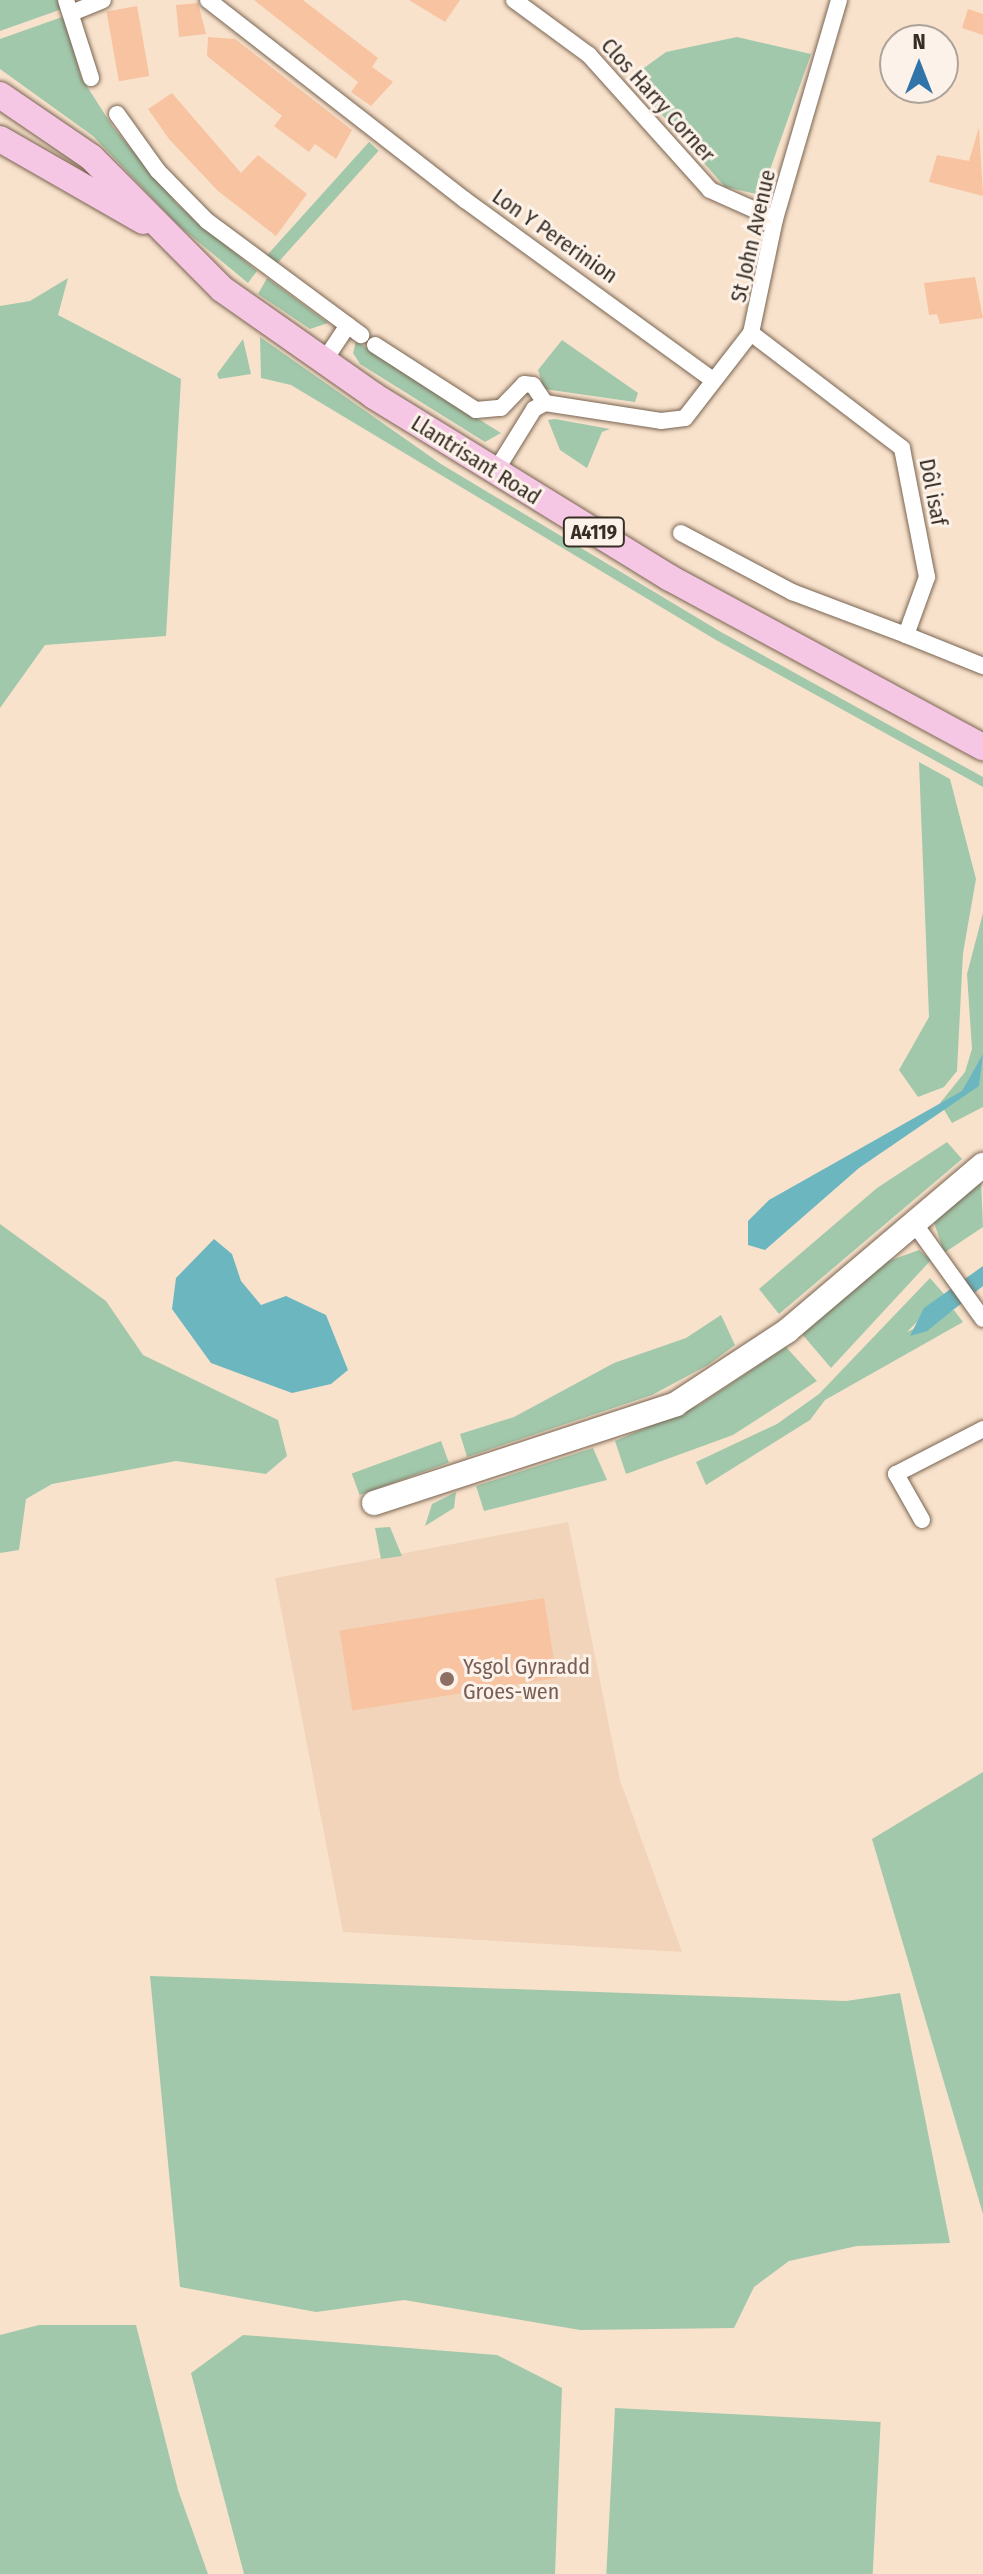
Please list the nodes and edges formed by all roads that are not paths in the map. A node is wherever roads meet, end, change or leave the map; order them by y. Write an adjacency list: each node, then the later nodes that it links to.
1 (103, 0): 5 (street)
2 (208, 0): 15 (street, Lon Y Pererinion)
3 (514, 0): 10 (street, Clos Harry Corner)
4 (839, 0): 10 (street, St John Avenue)
5 (70, 6): 6 (street)
6 (91, 78)
7 (0, 95): 11 (main road, Llantrisant Road / A4119)
8 (117, 114): 13 (street, St John Avenue)
9 (0, 139): 11 (main road, Llantrisant Road / A4119)
10 (775, 219): 12 (street, St John Avenue)
11 (160, 231): 14 (main road, Llantrisant Road / A4119)
12 (751, 333): 15 (street, St John Avenue); 19 (street, Dôl isaf)
13 (361, 335): 14 (street); 16 (street, St John Avenue)
14 (324, 361): 17 (main road, Llantrisant Road / A4119)
15 (713, 380): 16 (street, St John Avenue)
16 (545, 403): 17 (street)
17 (495, 472): 21 (main road, Llantrisant Road / A4119)
18 (681, 533): 19 (street)
19 (906, 635): 20 (street)
20 (983, 666)
21 (983, 747)
22 (983, 1165): 23 (street)
23 (914, 1223): 24 (street); 26 (street)
24 (983, 1319)
25 (983, 1429): 27 (street)
26 (374, 1503)
27 (922, 1520)

